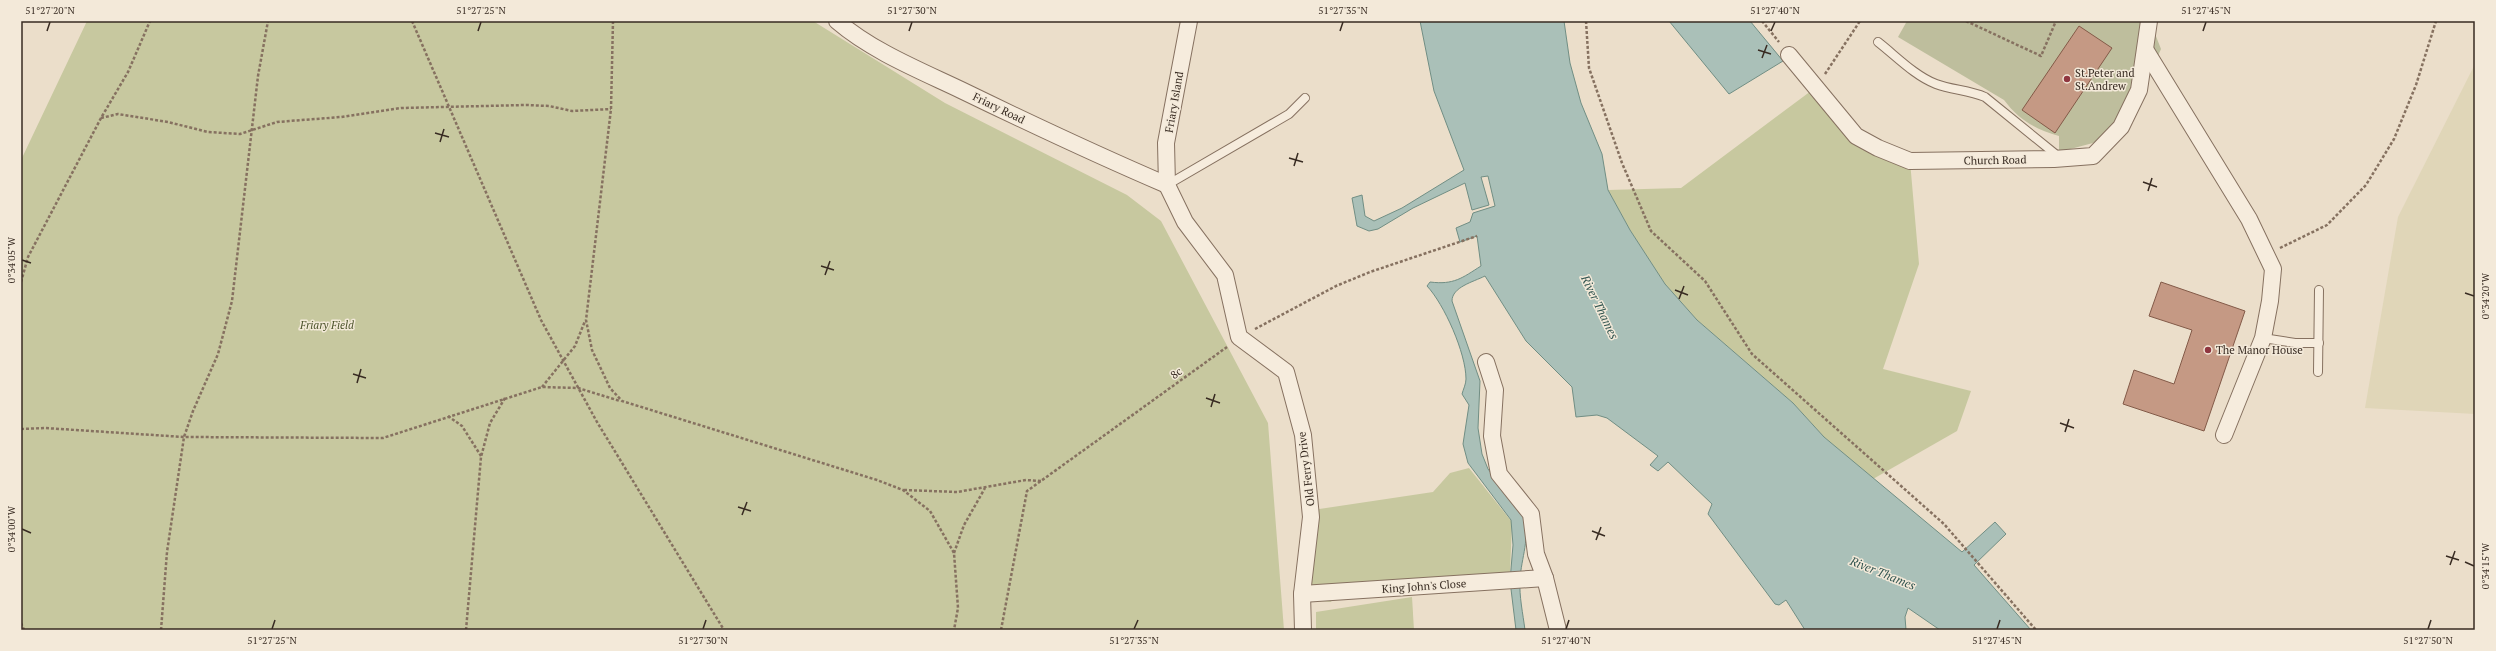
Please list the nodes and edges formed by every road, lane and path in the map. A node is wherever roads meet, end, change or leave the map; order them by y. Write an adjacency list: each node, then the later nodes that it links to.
1 (150, 21): 21 (path)
2 (268, 21): 22 (path)
3 (412, 21): 19 (path)
4 (613, 21): 20 (path)
5 (837, 21): 24 (street, Friary Road)
6 (1189, 21): 24 (street, Friary Island)
7 (1586, 21): 60 (path)
8 (1762, 21): 16 (path)
9 (1860, 21): 17 (path)
10 (1966, 21): 11 (path)
11 (2056, 21)
12 (2149, 21): 15 (street, Church Road)
13 (2436, 21): 26 (path)
14 (1878, 42): 23 (lane)
15 (2146, 51): 23 (street, Church Road); 26 (street)
16 (1790, 55): 17 (street, Church Road)
17 (1816, 88): 23 (street, Church Road)
18 (1305, 98): 24 (lane)
19 (450, 108): 20 (path); 22 (path); 33 (path)
20 (611, 109): 29 (path)
21 (101, 118): 22 (path); 27 (path)
22 (252, 131): 43 (path)
23 (2060, 158)
24 (1167, 185): 30 (street)
25 (1477, 236): 30 (path, 8c)
26 (2266, 254): 31 (street)
27 (21, 282)
28 (2319, 290): 32 (lane)
29 (586, 320): 33 (path); 39 (path)
30 (1240, 337): 45 (path, 8c); 50 (street, Old Ferry Drive)
31 (2263, 338): 32 (lane); 42 (street)
32 (2319, 343): 35 (lane)
33 (564, 360): 36 (path); 37 (path)
34 (1486, 362): 49 (street)
35 (2318, 372)
36 (542, 387): 37 (path); 38 (path)
37 (578, 388): 39 (path); 55 (path)
38 (505, 398): 40 (path); 44 (path)
39 (622, 401): 47 (path)
40 (448, 415): 43 (path); 44 (path)
41 (21, 429): 43 (path)
42 (2224, 435)
43 (184, 437): 53 (path)
44 (481, 457): 54 (path)
45 (1042, 481): 46 (path); 57 (path, 8c)
46 (986, 488): 47 (path); 48 (path)
47 (901, 490): 48 (path)
48 (954, 553): 56 (path)
49 (1545, 578): 50 (street, King John's Close); 59 (street)
50 (1302, 594): 58 (street, Old Ferry Drive)
51 (21, 623): 52 (path)
52 (24, 630)
53 (161, 630)
54 (466, 630)
55 (724, 630)
56 (954, 630)
57 (1001, 630)
58 (1303, 630)
59 (1558, 630)
60 (2036, 630)

